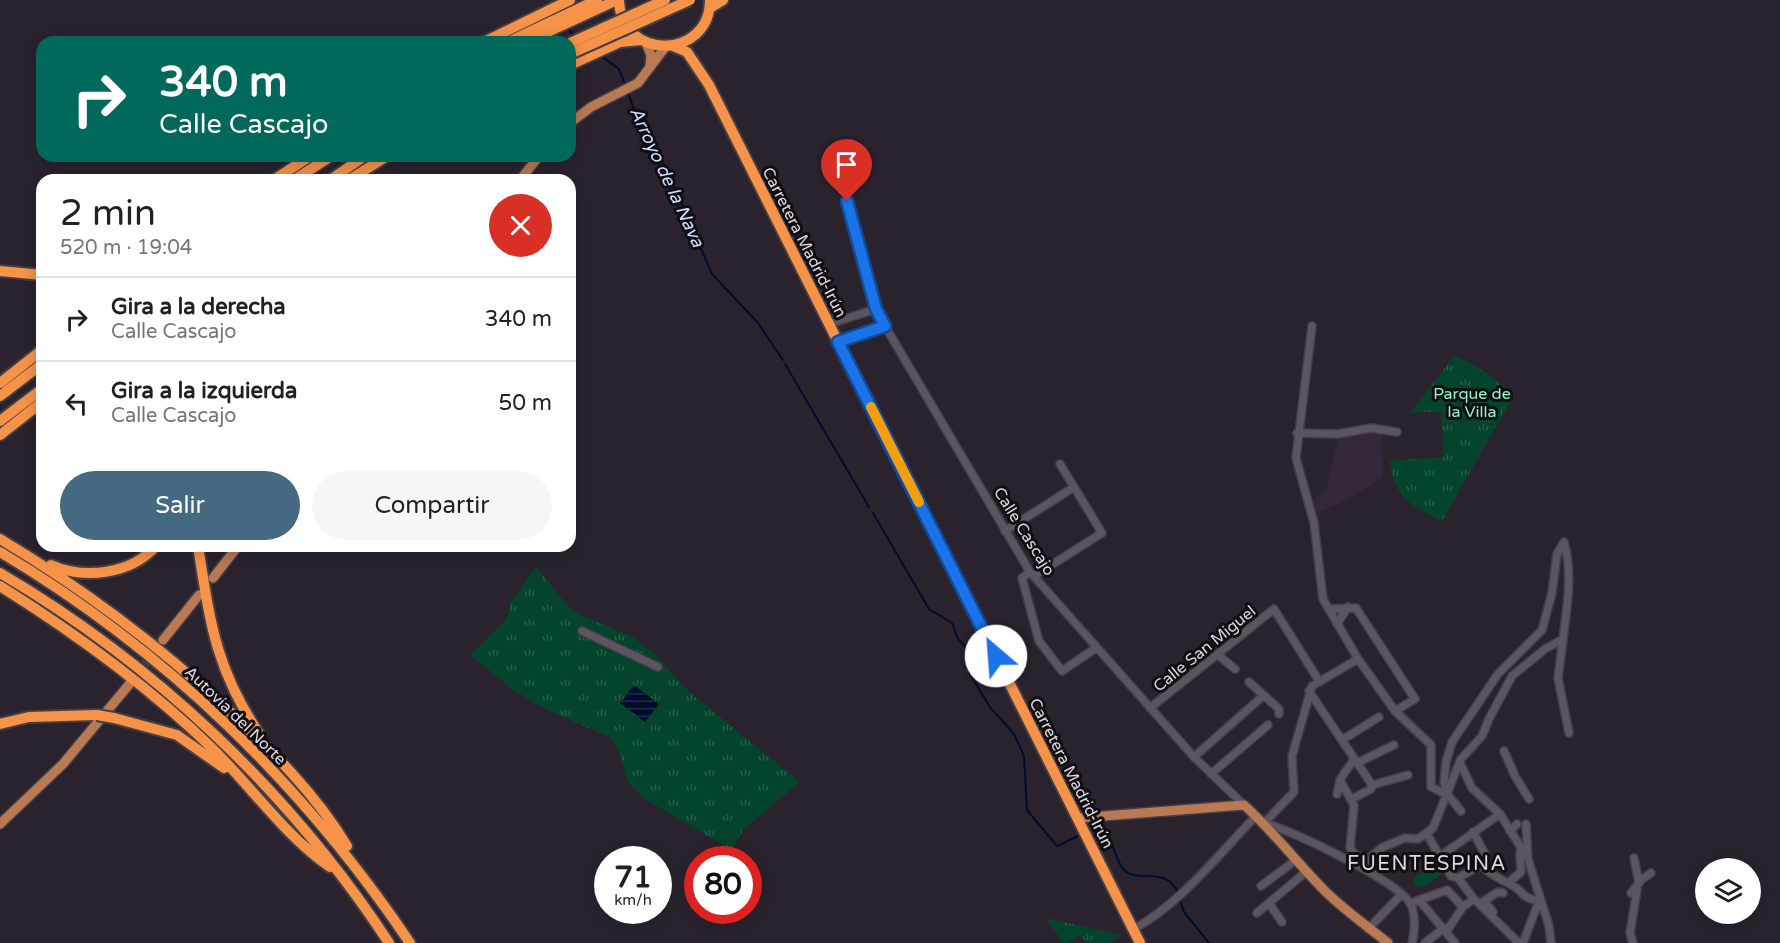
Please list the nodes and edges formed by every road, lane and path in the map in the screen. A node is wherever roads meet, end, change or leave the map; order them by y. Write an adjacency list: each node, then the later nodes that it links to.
1 (570, 0): 10 (highway)
2 (597, 0): 8 (highway)
3 (618, 0): 8 (highway); 14 (highway)
4 (665, 0): 13 (highway, bridge)
5 (690, 0): 17 (highway, bridge)
6 (723, 0): 7 (highway)
7 (710, 4): 9 (highway)
8 (543, 29): 11 (highway); 12 (highway)
9 (694, 35): 15 (highway); 19 (highway, Carretera Madrid-Irún)
10 (496, 36)
11 (524, 36)
12 (534, 36)
13 (576, 40)
14 (643, 41): 15 (highway); 16 (highway); 18 (main road)
15 (669, 46): 18 (main road); 19 (highway, Carretera Madrid-Irún)
16 (576, 59)
17 (576, 59)
18 (650, 69): 20 (main road)
19 (700, 70): 35 (highway, Carretera Madrid-Irún)
20 (576, 119)
21 (301, 162): 26 (highway)
22 (322, 162): 27 (highway)
23 (356, 162): 28 (highway)
24 (378, 162): 29 (highway)
25 (534, 162): 30 (main road)
26 (283, 174)
27 (303, 174)
28 (339, 174)
29 (359, 174)
30 (525, 174)
31 (847, 201): 34 (street, Calle Cascajo)
32 (0, 271): 33 (highway)
33 (36, 275)
34 (876, 309): 35 (street); 36 (street, Calle Cascajo)
35 (829, 324): 38 (highway, Carretera Madrid-Irún)
36 (885, 326): 38 (street); 51 (street, Calle Cascajo)
37 (1312, 326): 47 (street)
38 (838, 342): 105 (highway, Carretera Madrid-Irún)
39 (36, 355): 41 (highway)
40 (36, 369): 43 (highway)
41 (0, 383)
42 (36, 393): 45 (highway)
43 (0, 396)
44 (36, 408): 48 (highway)
45 (0, 421)
46 (1397, 432): 47 (street)
47 (1297, 433): 64 (street)
48 (0, 435)
49 (1060, 464): 50 (street)
50 (1074, 488): 51 (street); 59 (street)
51 (1005, 531): 59 (street, Calle Cascajo)
52 (0, 538): 57 (highway)
53 (0, 552): 124 (highway, Autovía del Norte)
54 (151, 552): 57 (highway)
55 (199, 552): 88 (highway)
56 (233, 552): 60 (main road)
57 (25, 553): 88 (highway)
58 (0, 573): 122 (highway, Autovía del Norte)
59 (1032, 574): 69 (street, Calle Cascajo); 69 (street)
60 (213, 578)
61 (0, 586): 101 (highway)
62 (200, 595): 68 (main road)
63 (1348, 607): 64 (street); 65 (street); 80 (street)
64 (1329, 609): 65 (street)
65 (1337, 624): 71 (street)
66 (582, 631): 72 (street)
67 (1563, 639): 85 (street); 92 (street); 98 (street)
68 (163, 640)
69 (1096, 648): 79 (street, Calle Cascajo)
70 (1217, 654): 73 (street); 75 (street, Calle San Miguel); 79 (street, Calle San Miguel)
71 (1358, 659): 75 (street); 80 (street)
72 (658, 667)
73 (1235, 669)
74 (132, 681): 107 (main road)
75 (1319, 681): 77 (street)
76 (1249, 682): 78 (street)
77 (1309, 691): 86 (street); 106 (street)
78 (1264, 695): 81 (street); 90 (street)
79 (1150, 708): 90 (street, Calle Cascajo)
80 (1395, 711): 98 (street)
81 (1279, 714)
82 (1379, 717): 86 (street)
83 (0, 724): 101 (highway, bridge)
84 (1268, 724): 93 (street)
85 (1569, 733)
86 (1342, 740): 91 (street)
87 (1394, 744): 91 (street)
88 (268, 748): 124 (highway)
89 (1504, 751): 100 (street)
90 (1194, 757): 93 (street, Calle Cascajo)
91 (1356, 761): 95 (street); 96 (street)
92 (1460, 763): 98 (street); 104 (street)
93 (1211, 774): 102 (street, Calle Cascajo)
94 (1408, 775): 96 (street)
95 (1340, 780): 97 (street); 99 (street)
96 (1372, 785): 99 (street)
97 (1337, 794)
98 (1448, 795): 103 (street); 112 (street)
99 (1352, 799): 116 (street)
100 (1529, 799)
101 (264, 803): 122 (highway)
102 (1244, 805): 105 (main road); 106 (main road, Calle Cascajo)
103 (1461, 812)
104 (1500, 814): 110 (street); 111 (street)
105 (1078, 818): 142 (highway, Carretera Madrid-Irún)
106 (1260, 820): 118 (main road, Calle Cascajo); 120 (street); 142 (street)
107 (0, 824)
108 (1517, 824): 110 (street)
109 (1526, 824): 117 (street)
110 (1510, 831): 113 (street)
111 (1473, 832): 114 (street); 119 (street)
112 (1427, 834): 114 (street); 116 (street)
113 (1519, 848): 117 (street); 125 (street)
114 (1439, 857): 126 (street)
115 (1634, 858): 129 (street)
116 (1369, 859): 120 (street)
117 (1528, 859): 135 (street)
118 (1296, 860): 121 (main road, Calle Cascajo); 128 (street)
119 (1481, 866): 126 (street); 127 (street)
120 (1365, 868): 132 (street)
121 (1306, 871): 136 (street); 143 (main road, Calle Cascajo)
122 (338, 872): 146 (highway, Autovía del Norte)
123 (1651, 873): 129 (street)
124 (365, 876): 147 (highway, Autovía del Norte)
125 (1517, 876): 127 (street); 131 (street)
126 (1458, 878): 133 (street)
127 (1508, 882): 131 (street)
128 (1261, 886)
129 (1635, 888): 154 (street)
130 (1503, 893): 140 (street)
131 (1520, 893): 135 (street)
132 (1401, 895): 137 (street); 143 (street)
133 (1474, 899): 138 (street); 140 (street)
134 (1419, 900): 137 (street); 138 (street); 144 (street)
135 (1539, 901): 152 (street); 153 (street)
136 (1269, 903): 139 (street); 141 (street)
137 (1411, 903): 149 (street)
138 (1463, 907): 144 (street)
139 (1257, 913)
140 (1493, 918): 152 (street)
141 (1282, 922)
142 (1134, 929): 148 (highway, Carretera Madrid-Irún)
143 (1368, 929): 145 (main road, Calle Cascajo)
144 (1445, 930): 150 (street); 151 (street)
145 (1384, 942)
146 (389, 943)
147 (410, 943)
148 (1140, 943)
149 (1412, 943)
150 (1425, 943)
151 (1455, 943)
152 (1521, 943)
153 (1551, 943)
154 (1633, 943)

